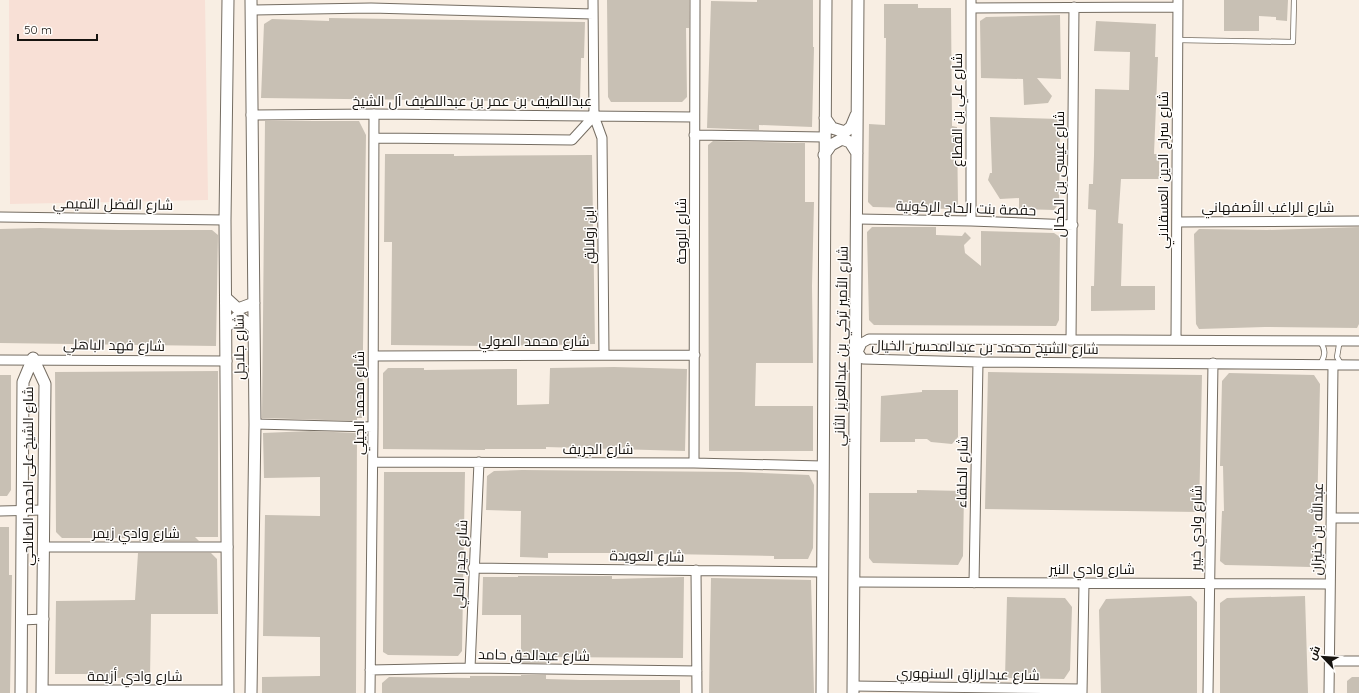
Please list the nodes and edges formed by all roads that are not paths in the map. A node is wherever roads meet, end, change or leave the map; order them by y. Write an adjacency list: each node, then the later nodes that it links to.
1 (228, 0): 27 (street, شارع جلاجل)
2 (593, 0): 12 (street, ابن زولالق)
3 (695, 0): 18 (street, شارع الروحة)
4 (826, 0): 19 (street, شارع الأمير تركي بن عبدالعزيز الثاني)
5 (858, 0): 15 (street, شارع الأمير تركي بن عبدالعزيز الثاني)
6 (1294, 0): 13 (lane)
7 (371, 4): 10 (street); 12 (street)
8 (971, 4): 11 (street); 28 (street, شارع علي بن القطاع)
9 (1178, 4): 11 (street); 13 (street, شارع سراج الدين العسقلاني)
10 (251, 5): 16 (street, شارع جلاجل)
11 (1074, 8): 31 (street, شارع عيسى بن الكحال)
12 (593, 14): 17 (street, ابن زولالق)
13 (1177, 40): 30 (street, شارع سراج الدين العسقلاني)
14 (374, 114): 16 (street, عبداللطيف بن عمر بن عبداللطيف آل الشيخ); 17 (street, عبداللطيف بن عمر بن عبداللطيف آل الشيخ); 22 (street, شارع محمد الجيلي)
15 (857, 114): 19 (street); 23 (street, شارع الأمير تركي بن عبدالعزيز الثاني)
16 (251, 115): 33 (street, شارع جلاجل)
17 (594, 116): 18 (street, عبداللطيف بن عمر بن عبداللطيف آل الشيخ); 22 (street); 41 (street, ابن زولالق)
18 (694, 118): 20 (street, شارع الروحة)
19 (825, 118): 21 (street, شارع الأمير تركي بن عبدالعزيز الثاني)
20 (694, 135): 21 (street); 42 (street, شارع الروحة)
21 (824, 137): 24 (street, شارع الأمير تركي بن عبدالعزيز الثاني)
22 (375, 138): 43 (street, شارع محمد الجيلي)
23 (857, 153): 24 (street); 26 (street, شارع الأمير تركي بن عبدالعزيز الثاني)
24 (824, 155): 57 (street, شارع الأمير تركي بن عبدالعزيز الثاني)
25 (0, 217): 27 (street, شارع الفضل التميمي)
26 (858, 219): 28 (street, حفصة بنت الحاج الركونية); 68 (street, شارع الأمير تركي بن عبدالعزيز الثاني)
27 (225, 220): 32 (street, شارع جلاجل)
28 (971, 221): 31 (street, حفصة بنت الحاج الركونية)
29 (1359, 221): 30 (street, شارع الراغب الأصفهاني)
30 (1176, 222): 36 (street, شارع سراج الدين العسقلاني)
31 (1073, 225): 37 (street, شارع عيسى بن الكحال)
32 (226, 298): 33 (street); 34 (street, شارع جلاجل)
33 (254, 303): 35 (street, شارع جلاجل)
34 (227, 326): 35 (street); 46 (street, شارع جلاجل)
35 (254, 328): 52 (street, شارع جلاجل)
36 (1176, 339): 37 (street, شارع الشيخ محمد بن عبدالمحسن الخيال); 38 (street, شارع الشيخ محمد بن عبدالمحسن الخيال)
37 (1071, 341): 47 (street, شارع الشيخ محمد بن عبدالمحسن الخيال)
38 (1320, 341): 39 (street, شارع الشيخ محمد بن عبدالمحسن الخيال); 49 (lane)
39 (1344, 341): 40 (street, شارع الشيخ محمد بن عبدالمحسن الخيال); 51 (lane)
40 (1359, 341)
41 (604, 355): 42 (street, شارع محمد الصولي); 43 (street, شارع محمد الصولي)
42 (695, 355): 56 (street, شارع الروحة)
43 (374, 356): 53 (street, شارع محمد الجيلي)
44 (33, 358): 45 (street, شارع فهد الباهلي); 46 (street, شارع فهد الباهلي); 58 (street, شارع الشيخ على الحمد الصالحي); 59 (street, شارع الشيخ على الحمد الصالحي)
45 (0, 360)
46 (227, 361): 63 (street, شارع جلاجل)
47 (978, 362): 48 (street, شارع الشيخ محمد بن عبدالمحسن الخيال); 69 (street, شارع الحلقاء)
48 (1213, 363): 49 (street, شارع الشيخ محمد بن عبدالمحسن الخيال); 71 (street, شارع وادي خيبر)
49 (1318, 365): 51 (street, شارع الشيخ محمد بن عبدالمحسن الخيال)
50 (1359, 365): 51 (street, شارع الشيخ محمد بن عبدالمحسن الخيال)
51 (1337, 366): 61 (street, عبدالله بن خنيزان)
52 (255, 424): 53 (street); 87 (street, شارع جلاجل)
53 (373, 427): 54 (street, شارع محمد الجيلي)
54 (373, 462): 55 (street, شارع الجريف); 78 (street, شارع محمد الجيلي)
55 (479, 462): 56 (street, شارع الجريف); 65 (street, شارع حيدر الحلي)
56 (694, 463): 57 (street, شارع الجريف)
57 (822, 466): 67 (street, شارع الأمير تركي بن عبدالعزيز الثاني)
58 (22, 510): 59 (street); 60 (street); 74 (street, شارع الشيخ على الحمد الصالحي)
59 (43, 510): 64 (street, شارع الشيخ على الحمد الصالحي)
60 (0, 511)
61 (1331, 518): 62 (street); 72 (street, عبدالله بن خنيزان)
62 (1359, 518)
63 (228, 547): 64 (street, شارع وادي زيمر); 83 (street, شارع جلاجل)
64 (44, 548): 73 (street, شارع الشيخ على الحمد الصالحي)
65 (473, 568): 66 (street, شارع العويدة); 77 (street, شارع حيدر الحلي)
66 (696, 570): 67 (street, شارع العويدة); 79 (street)
67 (821, 572): 90 (street, شارع الأمير تركي بن عبدالعزيز الثاني)
68 (854, 582): 69 (street, شارع وادي النير); 80 (street, شارع الأمير تركي بن عبدالعزيز الثاني)
69 (974, 583): 70 (street, شارع وادي النير)
70 (1084, 583): 71 (street, شارع وادي النير); 84 (street)
71 (1209, 584): 72 (street, شارع وادي النير); 91 (street, شارع وادي خيبر)
72 (1330, 584): 75 (street, عبدالله بن خنيزان)
73 (44, 619): 74 (street); 82 (street, شارع الشيخ على الحمد الصالحي)
74 (21, 620): 86 (street, شارع الشيخ على الحمد الصالحي)
75 (1330, 661): 76 (street); 92 (street, عبدالله بن خنيزان)
76 (1359, 661)
77 (470, 668): 78 (street, شارع عبدالحق حامد); 79 (street, شارع عبدالحق حامد)
78 (370, 670): 88 (street, شارع محمد الجيلي)
79 (697, 671): 89 (street)
80 (853, 689): 81 (street, شارع عبدالرزاق السنهوري)
81 (975, 690): 84 (street, شارع عبدالرزاق السنهوري)
82 (42, 691): 85 (street, شارع وادي أزيمة)
83 (228, 691): 85 (street, شارع وادي أزيمة)
84 (1082, 691)
85 (141, 692)
86 (21, 693)
87 (251, 693)
88 (370, 693)
89 (697, 693)
90 (822, 693)
91 (1208, 693)
92 (1329, 693)

